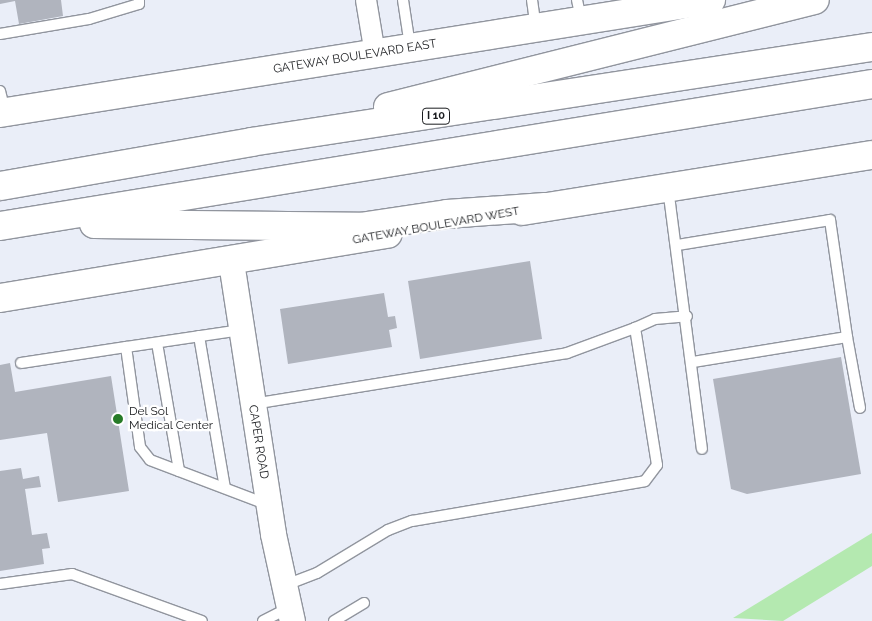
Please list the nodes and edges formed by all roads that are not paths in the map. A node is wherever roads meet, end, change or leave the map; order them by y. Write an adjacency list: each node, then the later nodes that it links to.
1 (139, 0): 9 (lane)
2 (366, 0): 12 (street)
3 (403, 0): 11 (lane)
4 (532, 0): 8 (lane)
5 (711, 0): 7 (main road, GATEWAY BOULEVARD EAST)
6 (815, 0): 15 (main road)
7 (579, 10): 8 (main road, GATEWAY BOULEVARD EAST)
8 (537, 28): 11 (main road, GATEWAY BOULEVARD EAST)
9 (0, 34)
10 (872, 47): 15 (main road, I 10)
11 (411, 48): 12 (main road, GATEWAY BOULEVARD EAST)
12 (375, 54): 14 (main road, GATEWAY BOULEVARD EAST)
13 (872, 84): 20 (main road)
14 (2, 106)
15 (251, 142): 17 (main road, I 10)
16 (872, 155): 18 (main road, GATEWAY BOULEVARD WEST)
17 (0, 186)
18 (668, 187): 19 (main road, GATEWAY BOULEVARD WEST); 21 (lane)
19 (545, 207): 20 (main road); 22 (main road, GATEWAY BOULEVARD WEST)
20 (7, 225)
21 (678, 245): 24 (lane); 28 (lane)
22 (231, 262): 23 (main road, GATEWAY BOULEVARD WEST); 26 (street, CAPER ROAD)
23 (0, 298)
24 (687, 316): 25 (lane); 31 (lane)
25 (635, 328): 33 (lane); 41 (lane)
26 (241, 330): 27 (lane); 33 (street, CAPER ROAD)
27 (198, 336): 29 (lane); 37 (lane)
28 (847, 337): 31 (lane); 34 (lane)
29 (157, 343): 30 (lane); 36 (lane)
30 (126, 347): 32 (lane); 36 (lane)
31 (693, 362): 35 (lane)
32 (21, 363)
33 (252, 404): 38 (street, CAPER ROAD)
34 (860, 408)
35 (702, 449)
36 (179, 471): 37 (lane)
37 (225, 488): 38 (lane)
38 (268, 504): 41 (street, CAPER ROAD)
39 (0, 584): 42 (lane)
40 (364, 603): 44 (lane)
41 (287, 605): 43 (lane)
42 (202, 621)
43 (263, 621)
44 (334, 621)

